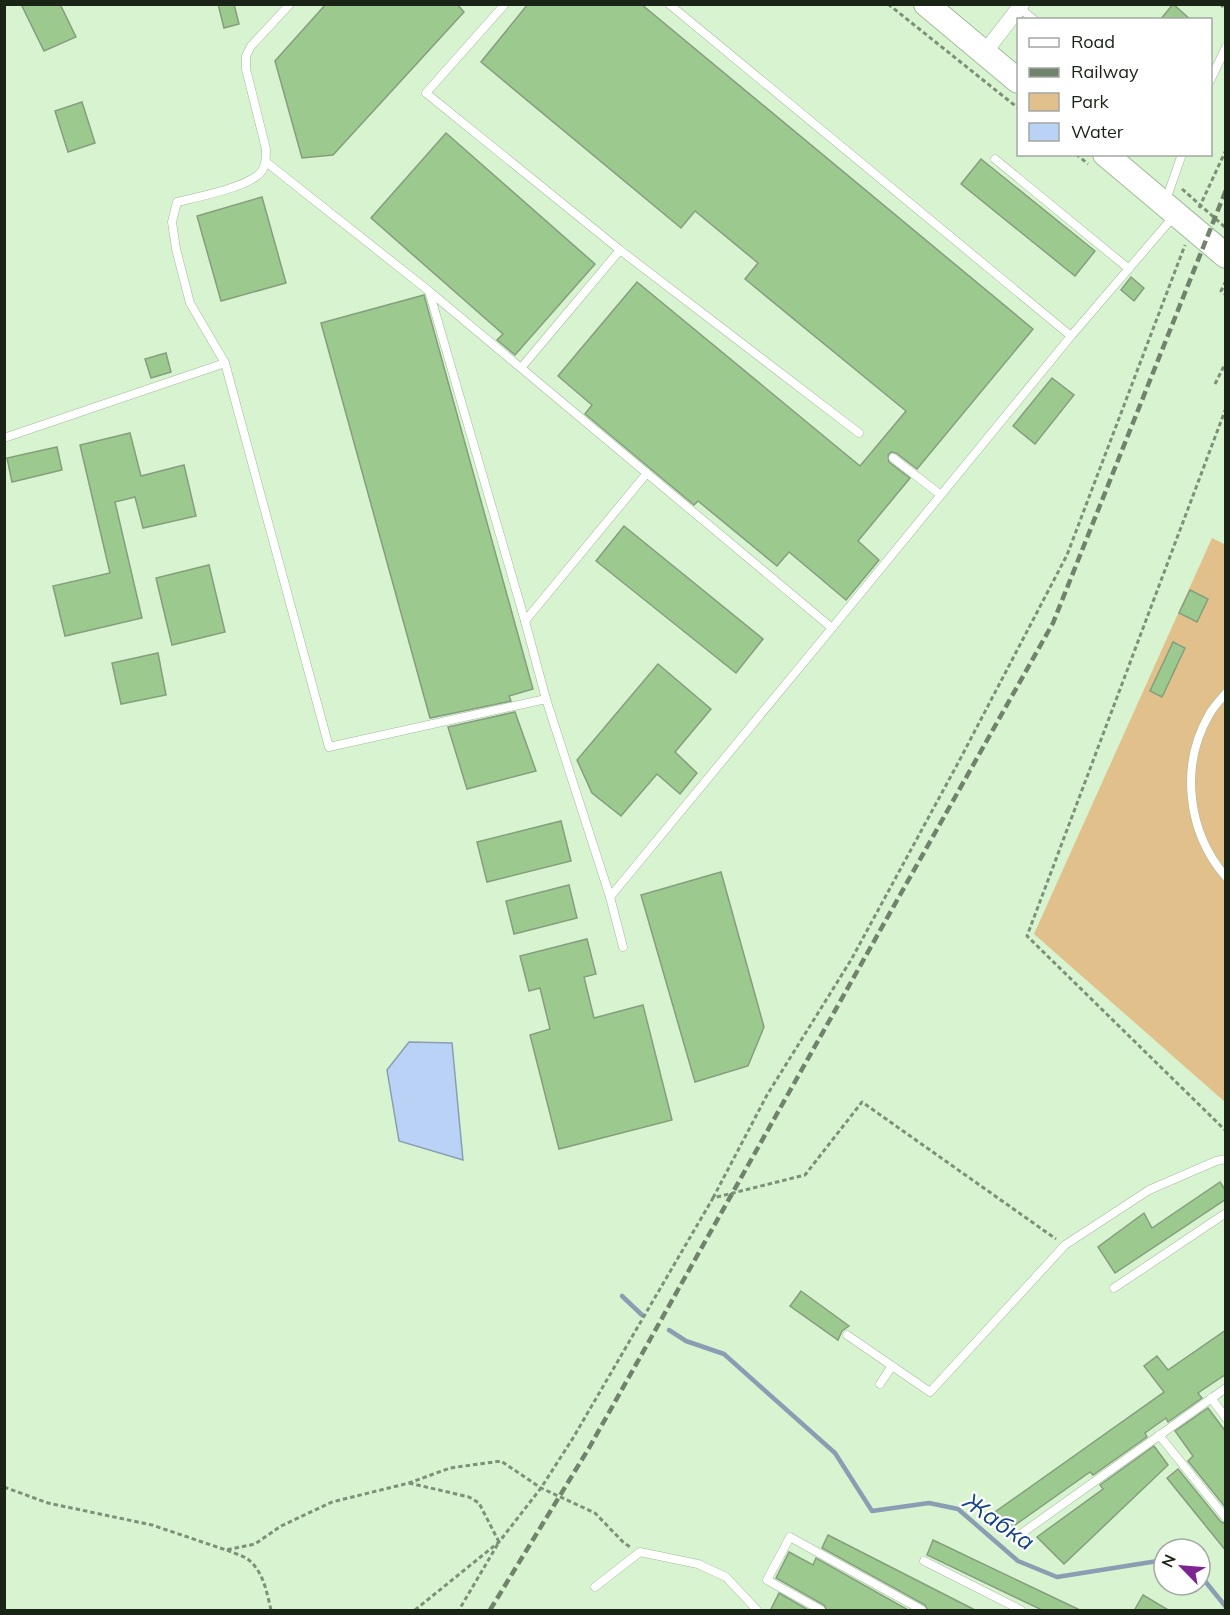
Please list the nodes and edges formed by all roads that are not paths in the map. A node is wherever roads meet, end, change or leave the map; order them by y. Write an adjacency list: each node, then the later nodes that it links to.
1 (290, 4): 14 (lane)
2 (505, 4): 16 (lane)
3 (669, 4): 20 (lane)
4 (926, 4): 8 (main road)
5 (1021, 6): 6 (lane); 8 (street)
6 (1032, 18)
7 (1226, 47): 9 (lane)
8 (985, 52): 10 (main road)
9 (1212, 77)
10 (1017, 80)
11 (1108, 156): 15 (main road)
12 (1181, 156): 15 (lane)
13 (995, 159): 18 (lane)
14 (266, 162): 19 (lane); 21 (lane)
15 (1183, 213): 17 (main road); 18 (lane)
16 (620, 250): 22 (lane); 23 (lane)
17 (1226, 256)
18 (1129, 269): 20 (lane)
19 (429, 291): 22 (lane); 28 (lane)
20 (1071, 336): 27 (lane)
21 (225, 363): 24 (lane); 31 (lane)
22 (521, 368): 26 (lane)
23 (859, 433)
24 (4, 438)
25 (893, 458): 27 (lane)
26 (646, 473): 28 (lane); 29 (lane)
27 (941, 495): 29 (lane)
28 (525, 621): 31 (lane)
29 (832, 628): 33 (lane)
30 (1226, 693): 32 (lane)
31 (546, 699): 33 (lane)
32 (1226, 877)
33 (610, 897): 34 (lane)
34 (623, 947)
35 (1226, 1159): 39 (lane)
36 (1226, 1213): 37 (lane)
37 (1114, 1288)
38 (847, 1335): 39 (lane)
39 (892, 1366): 40 (lane)
40 (880, 1384)
41 (1226, 1388): 42 (lane)
42 (1211, 1398): 43 (lane); 44 (lane)
43 (1226, 1418)
44 (1159, 1435): 45 (lane); 46 (lane)
45 (1226, 1518)
46 (1018, 1536)
47 (924, 1561): 52 (lane)
48 (595, 1587): 49 (lane)
49 (757, 1611)
50 (821, 1611): 51 (lane)
51 (922, 1611)
52 (1021, 1611)

